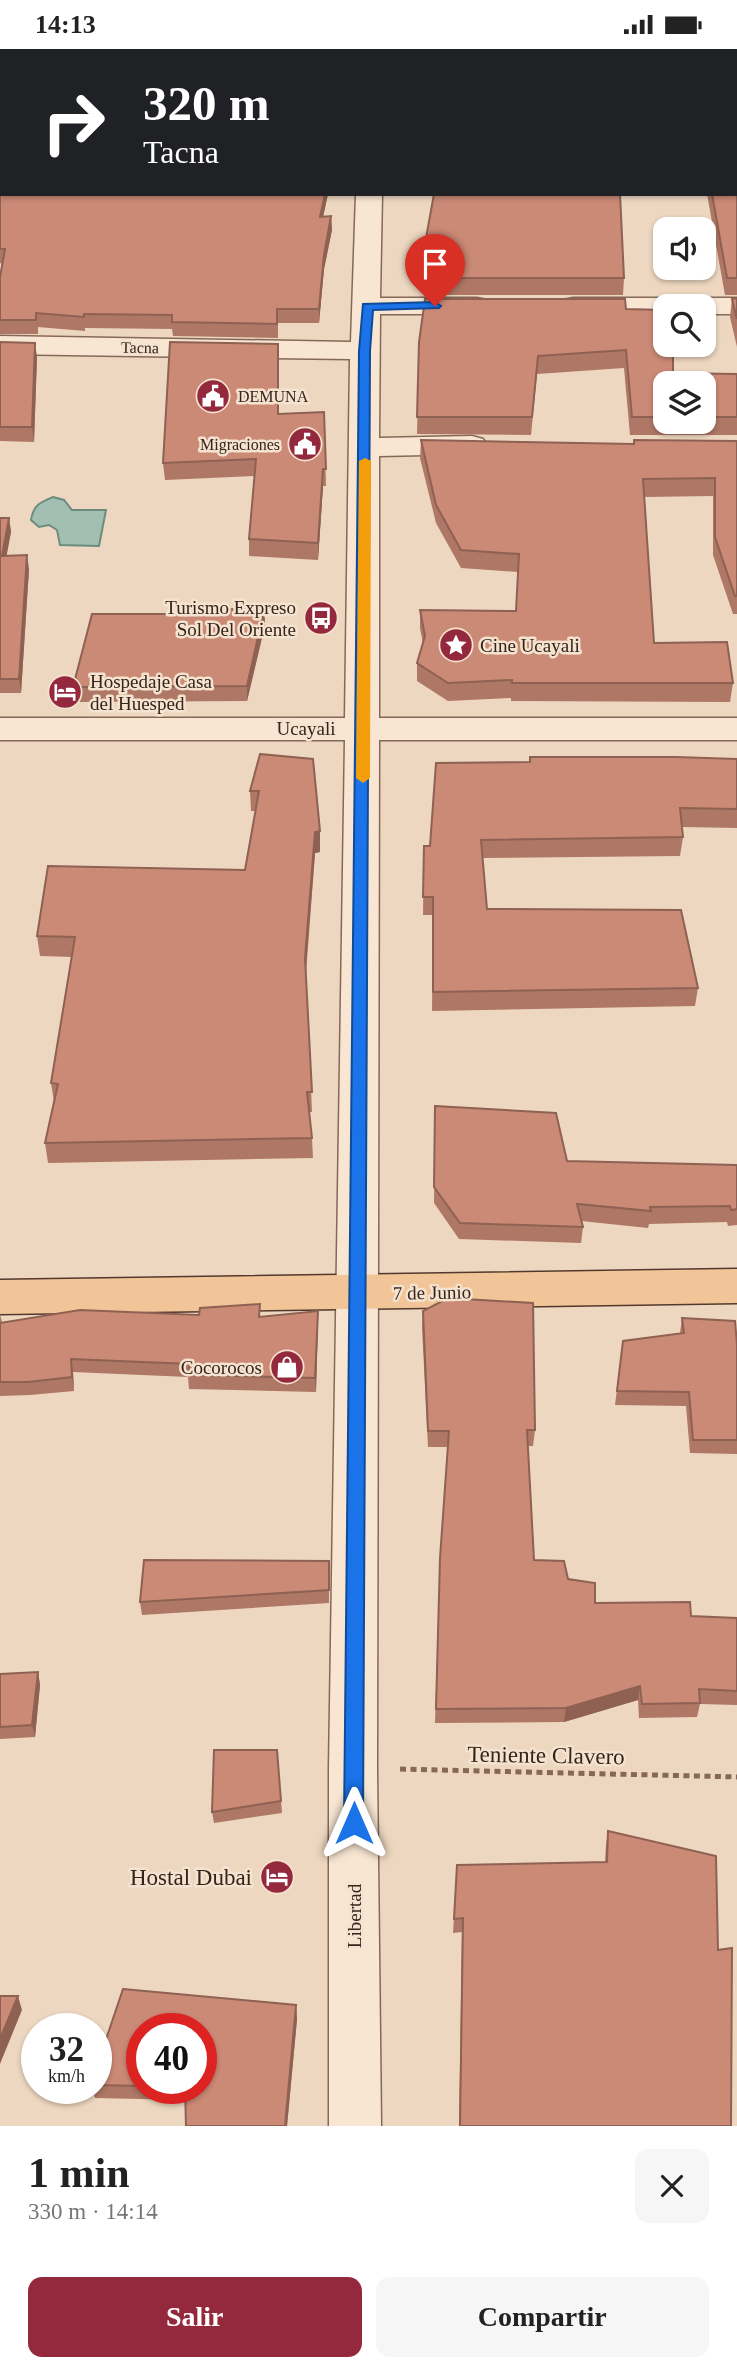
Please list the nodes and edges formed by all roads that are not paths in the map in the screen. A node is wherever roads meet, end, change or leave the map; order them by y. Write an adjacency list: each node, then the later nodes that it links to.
1 (369, 196): 2 (street, Libertad)
2 (368, 306): 3 (street); 7 (street, Libertad)
3 (504, 306)
4 (545, 306): 5 (street)
5 (737, 306)
6 (0, 345): 7 (street, Tacna)
7 (365, 351): 9 (street, Libertad)
8 (495, 445): 9 (street)
9 (365, 447): 10 (street, Libertad)
10 (363, 728): 11 (street, Ucayali); 12 (street, Ucayali); 14 (street, Libertad)
11 (0, 729)
12 (737, 729)
13 (737, 1286): 14 (main road, 7 de Junio)
14 (359, 1294): 15 (main road, 7 de Junio); 16 (street, Libertad)
15 (0, 1297)
16 (355, 2126)

